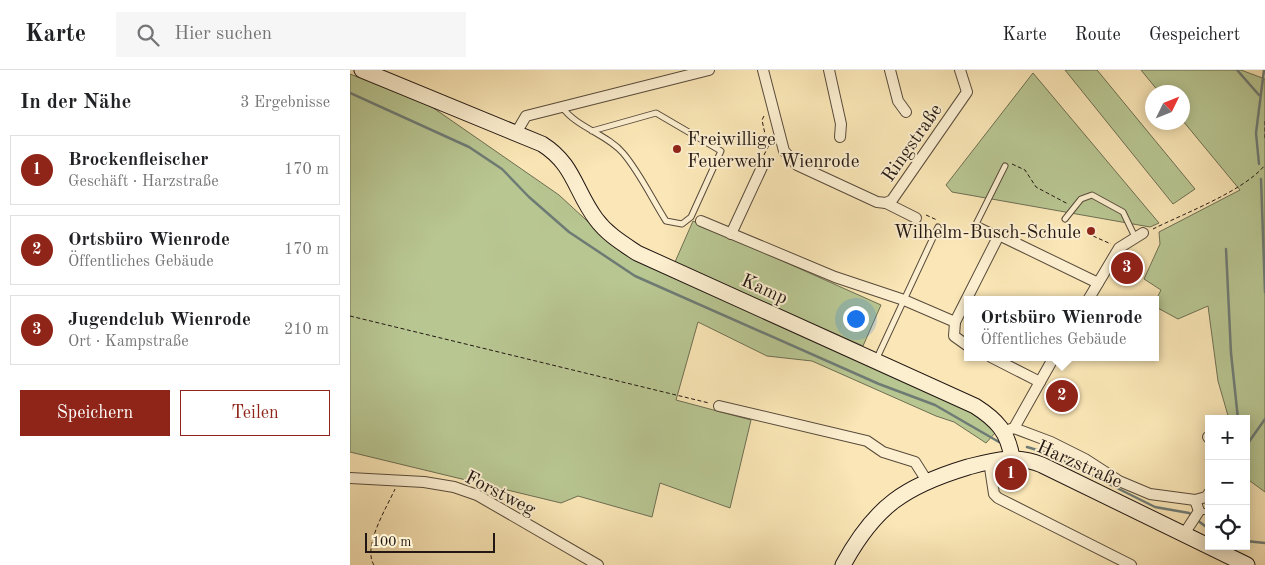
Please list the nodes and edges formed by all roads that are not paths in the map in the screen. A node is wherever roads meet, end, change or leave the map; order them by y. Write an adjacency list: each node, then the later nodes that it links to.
1 (362, 70): 10 (street, Kamp)
2 (709, 70): 7 (street)
3 (763, 70): 14 (street, Ringstraße)
4 (829, 70): 11 (street)
5 (890, 70): 8 (street)
6 (960, 70): 14 (street, Ringstraße)
7 (561, 106): 9 (lane); 10 (street)
8 (906, 112)
9 (592, 131): 9 (lane)
10 (516, 133): 29 (street, Kamp)
11 (840, 138)
12 (763, 165): 19 (street)
13 (1006, 166): 20 (lane)
14 (886, 203): 15 (street, Ringstraße)
15 (916, 218)
16 (1065, 219): 21 (lane)
17 (701, 221): 19 (street, Kamp)
18 (938, 228): 25 (lane)
19 (730, 234): 25 (street, Kamp)
20 (999, 235): 22 (street); 23 (street)
21 (1139, 235): 22 (street)
22 (1098, 282): 24 (street)
23 (968, 296)
24 (1090, 296)
25 (904, 300): 27 (street, Kamp); 29 (lane)
26 (964, 304): 27 (street)
27 (955, 322): 28 (street)
28 (964, 343)
29 (876, 360): 34 (street, Kamp)
30 (999, 361): 32 (street)
31 (1052, 361): 32 (street)
32 (1040, 382): 34 (street)
33 (719, 406): 38 (street)
34 (1010, 430): 35 (street); 40 (street, Harzstraße)
35 (1012, 458): 36 (street, Harzstraße); 42 (street, Harzstraße)
36 (990, 461): 38 (street, Harzstraße); 45 (street)
37 (350, 478): 43 (street, Forstweg)
38 (927, 480): 44 (street, Harzstraße)
39 (1205, 497): 40 (street)
40 (1195, 500): 41 (street)
41 (1202, 512): 42 (street)
42 (1187, 529): 46 (street, Harzstraße)
43 (598, 565)
44 (843, 565)
45 (1131, 565)
46 (1247, 565)

